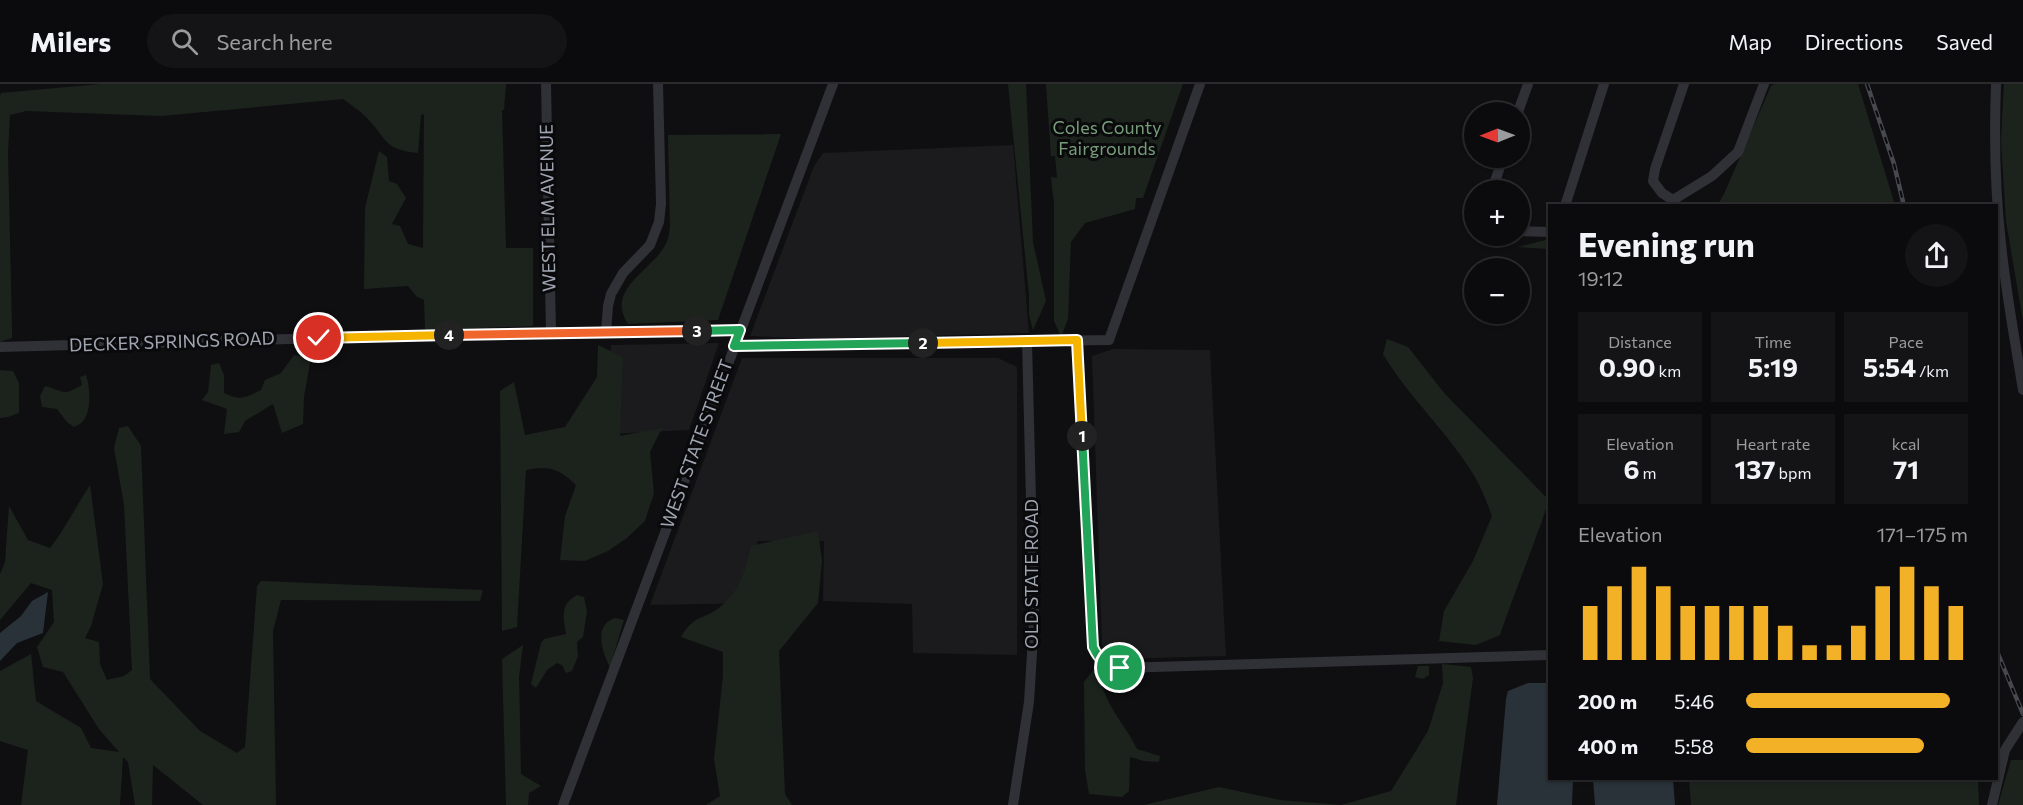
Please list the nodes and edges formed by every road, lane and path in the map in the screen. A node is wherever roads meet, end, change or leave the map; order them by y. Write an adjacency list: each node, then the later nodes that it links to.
1 (546, 84): 18 (street, WEST ELM AVENUE)
2 (658, 84): 17 (street)
3 (833, 84): 16 (street, WEST STATE STREET)
4 (1200, 84): 19 (street)
5 (1528, 84): 10 (street)
6 (1604, 84): 11 (street)
7 (1684, 84): 8 (street)
8 (1764, 84)
9 (1996, 84): 12 (street)
10 (1522, 102)
11 (1566, 204)
12 (1998, 204)
13 (1998, 209): 23 (street)
14 (1530, 231): 15 (street)
15 (1548, 232)
16 (740, 330): 17 (street, DECKER SPRINGS ROAD); 21 (street, WEST STATE STREET)
17 (606, 332): 18 (street, DECKER SPRINGS ROAD)
18 (551, 333): 22 (street, DECKER SPRINGS ROAD)
19 (1077, 340): 20 (street); 24 (street)
20 (1027, 341): 21 (street); 30 (street, OLD STATE ROAD)
21 (734, 346): 29 (street, WEST STATE STREET)
22 (0, 347)
23 (2023, 390)
24 (1548, 655)
25 (2023, 722): 26 (street)
26 (2001, 752): 27 (street)
27 (1998, 770)
28 (1996, 780): 31 (street)
29 (563, 805)
30 (1013, 805)
31 (1992, 805)

